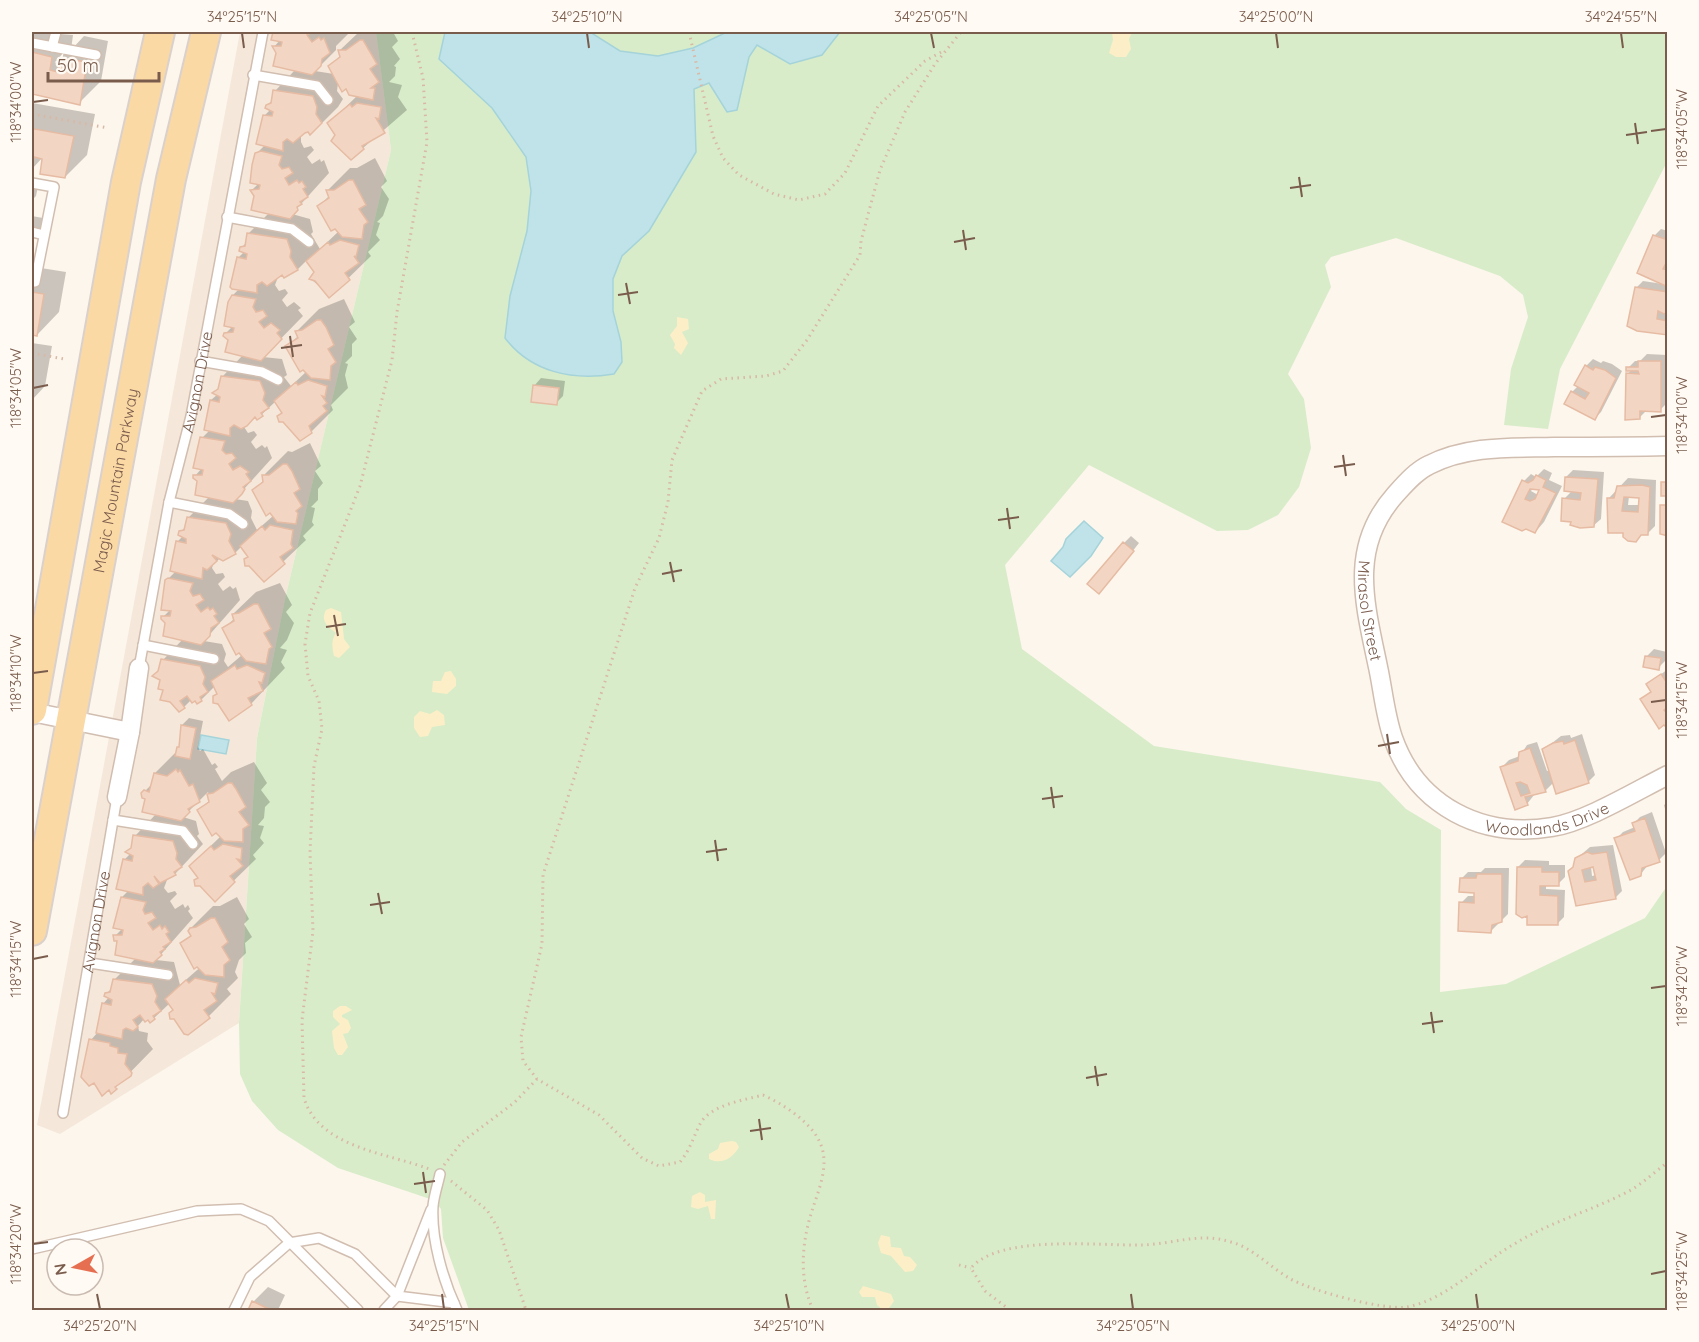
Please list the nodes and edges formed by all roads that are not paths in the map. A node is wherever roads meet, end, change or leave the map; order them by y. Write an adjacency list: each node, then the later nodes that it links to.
1 (56, 32): 6 (lane)
2 (160, 32): 24 (main road)
3 (206, 32): 25 (main road, Magic Mountain Parkway)
4 (263, 32): 8 (lane, Avignon Drive)
5 (32, 43): 6 (lane)
6 (52, 47): 7 (lane)
7 (96, 55)
8 (253, 75): 9 (lane); 11 (lane, Avignon Drive)
9 (328, 100)
10 (32, 183): 13 (lane)
11 (227, 217): 14 (lane); 16 (lane, Avignon Drive)
12 (32, 232): 13 (lane)
13 (44, 235): 15 (lane)
14 (309, 242)
15 (32, 281)
16 (200, 361): 17 (lane); 19 (lane, Avignon Drive)
17 (278, 380)
18 (1668, 446): 28 (street, Mirasol Street)
19 (169, 502): 20 (lane); 21 (lane, Avignon Drive)
20 (243, 524)
21 (143, 645): 22 (lane); 23 (lane, Avignon Drive)
22 (214, 659)
23 (139, 668): 26 (street, Avignon Drive)
24 (32, 711): 25 (street)
25 (69, 719): 26 (street); 32 (main road, Magic Mountain Parkway)
26 (130, 732): 29 (street, Avignon Drive)
27 (1668, 775): 28 (street, Woodlands Drive)
28 (1428, 795)
29 (117, 797): 30 (lane, Avignon Drive)
30 (113, 819): 31 (lane); 33 (lane, Avignon Drive)
31 (194, 844)
32 (32, 931)
33 (90, 963): 34 (lane); 35 (lane, Avignon Drive)
34 (168, 975)
35 (63, 1113)
36 (440, 1174): 37 (lane)
37 (433, 1205): 40 (lane); 41 (lane)
38 (289, 1243): 39 (lane); 40 (lane); 42 (lane); 43 (lane)
39 (32, 1249)
40 (397, 1296): 41 (lane); 44 (lane)
41 (455, 1307)
42 (234, 1311)
43 (358, 1311)
44 (384, 1311)

